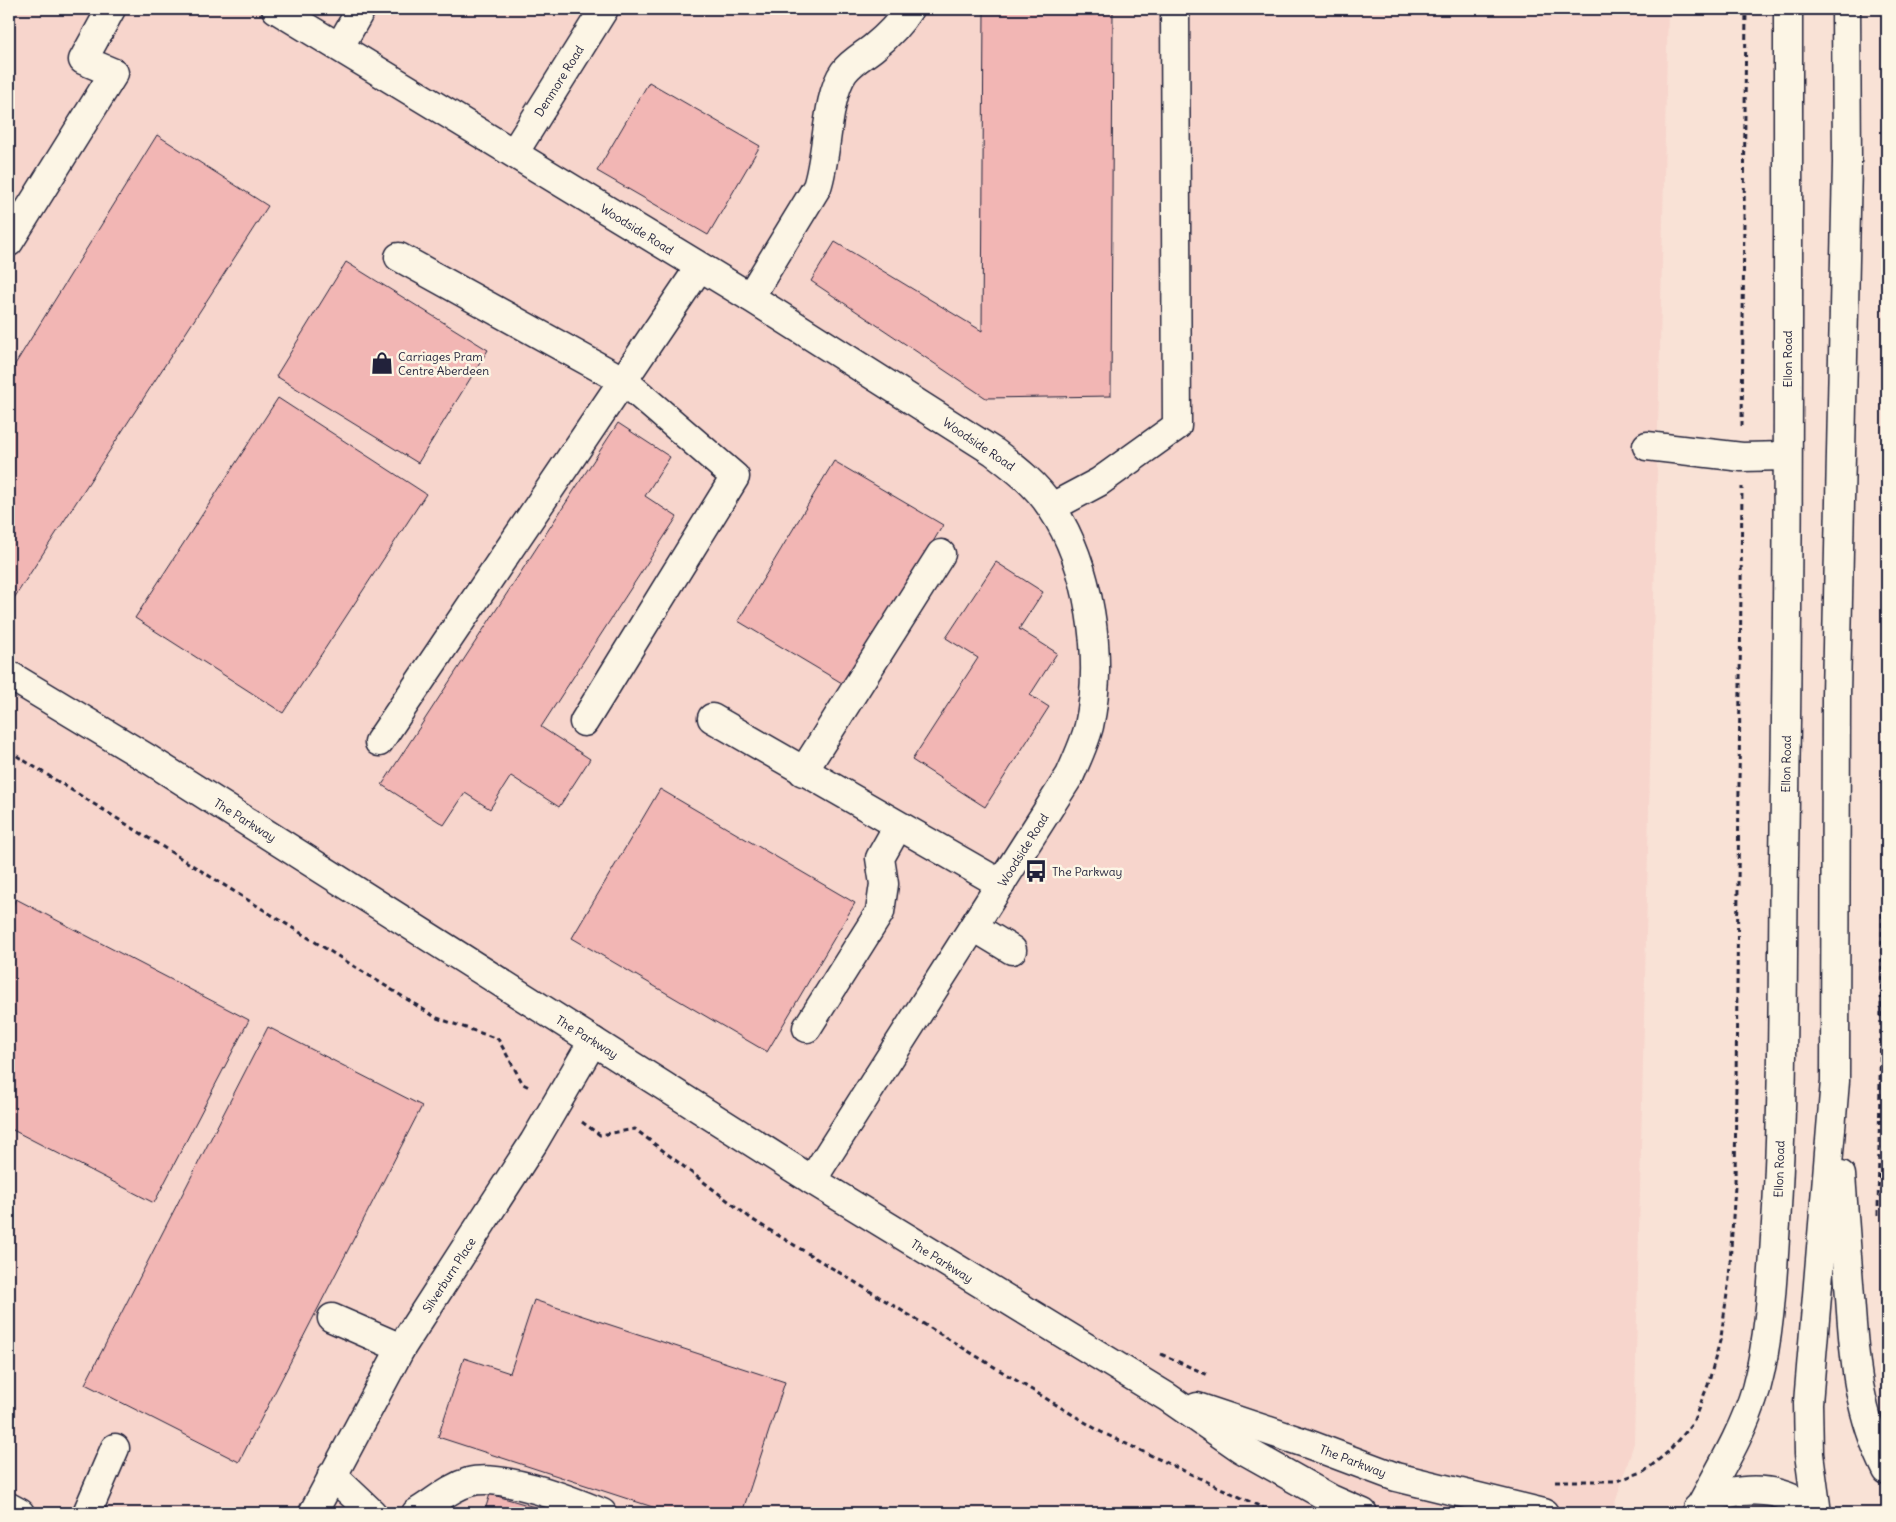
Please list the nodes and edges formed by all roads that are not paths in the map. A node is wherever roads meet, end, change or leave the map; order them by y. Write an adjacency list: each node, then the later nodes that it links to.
1 (111, 9): 11 (main road)
2 (276, 9): 9 (main road, Woodside Road)
3 (361, 9): 9 (main road)
4 (604, 9): 10 (main road, Denmore Road)
5 (909, 9): 14 (main road)
6 (1175, 9): 18 (main road)
7 (1788, 9): 17 (main road, Ellon Road)
8 (1846, 9): 31 (main road)
9 (340, 46): 10 (main road, Woodside Road)
10 (514, 153): 13 (main road, Woodside Road)
11 (9, 242)
12 (399, 257): 15 (main road)
13 (699, 268): 14 (main road, Woodside Road); 15 (main road)
14 (750, 297): 18 (main road, Woodside Road)
15 (624, 380): 22 (main road); 23 (main road)
16 (1647, 446): 17 (main road)
17 (1787, 456): 40 (main road, Ellon Road)
18 (1052, 507): 26 (main road, Woodside Road)
19 (941, 554): 24 (main road)
20 (9, 675): 30 (main road, The Parkway)
21 (712, 718): 24 (main road)
22 (584, 722)
23 (379, 742)
24 (803, 772): 25 (main road)
25 (898, 826): 26 (main road); 29 (main road)
26 (1001, 884): 27 (main road, Woodside Road)
27 (974, 927): 28 (main road); 32 (main road, Woodside Road)
28 (1012, 950)
29 (807, 1028)
30 (593, 1041): 32 (main road, The Parkway); 34 (main road, Silverburn Place)
31 (1835, 1081): 37 (main road); 49 (main road)
32 (812, 1180): 35 (main road, The Parkway)
33 (332, 1318): 34 (main road)
34 (401, 1348): 38 (main road, Silverburn Place)
35 (1167, 1397): 47 (main road, The Parkway); 48 (main road, The Parkway)
36 (115, 1448): 42 (main road)
37 (1887, 1470)
38 (332, 1475): 43 (main road, Silverburn Place); 44 (main road)
39 (9, 1507): 41 (main road)
40 (1696, 1509): 49 (main road)
41 (20, 1513)
42 (87, 1513)
43 (313, 1513)
44 (372, 1513)
45 (416, 1513): 46 (main road)
46 (602, 1513)
47 (1363, 1513)
48 (1544, 1513)
49 (1815, 1513)

